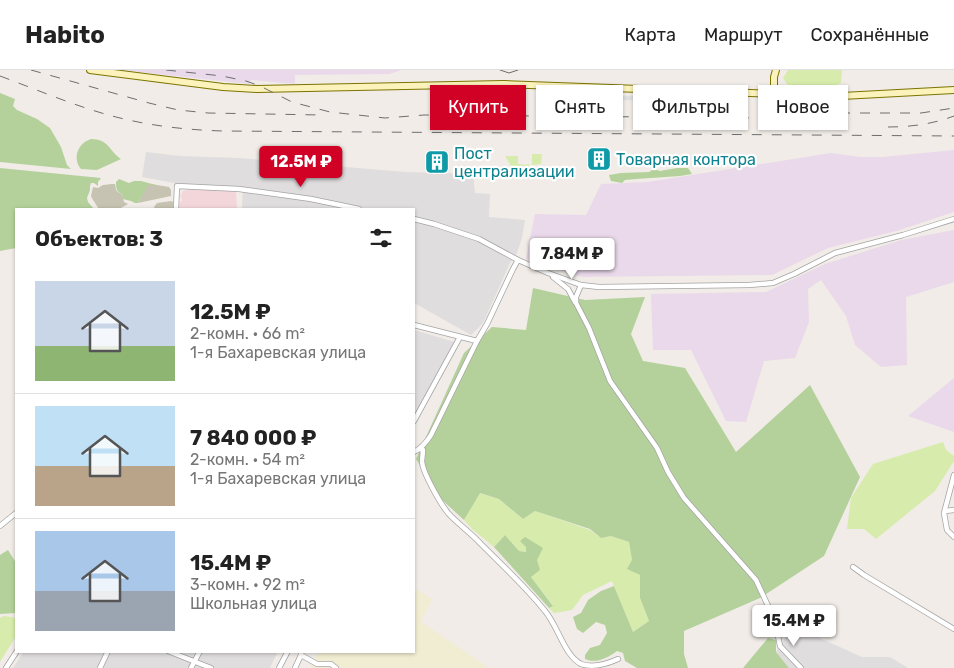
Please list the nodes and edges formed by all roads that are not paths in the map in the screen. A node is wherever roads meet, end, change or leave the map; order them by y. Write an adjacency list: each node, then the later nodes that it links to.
1 (90, 70): 5 (main road)
2 (776, 70): 3 (main road)
3 (774, 85)
4 (954, 90): 6 (main road)
5 (758, 92)
6 (848, 96)
7 (176, 208): 8 (street)
8 (354, 208)
9 (415, 219): 11 (street)
10 (954, 219): 13 (street)
11 (518, 260): 12 (street); 17 (street)
12 (548, 273): 13 (street); 14 (street)
13 (581, 285): 14 (street)
14 (576, 304): 46 (street)
15 (415, 325): 16 (street)
16 (460, 337): 17 (street); 19 (street)
17 (477, 341): 21 (street)
18 (415, 406): 19 (street)
19 (420, 408): 20 (street)
20 (415, 419)
21 (420, 449): 22 (street); 37 (street)
22 (415, 452)
23 (954, 476): 25 (street)
24 (954, 510): 25 (street)
25 (945, 511): 28 (street)
26 (15, 514): 27 (street)
27 (0, 526)
28 (954, 537)
29 (853, 567): 30 (street)
30 (954, 629)
31 (16, 653): 39 (street)
32 (107, 653): 40 (street)
33 (173, 653): 38 (street)
34 (199, 653): 38 (street)
35 (287, 653): 43 (street)
36 (301, 653): 44 (street); 45 (street)
37 (618, 658)
38 (194, 662): 41 (street); 42 (street)
39 (6, 668)
40 (100, 668)
41 (192, 668)
42 (211, 668)
43 (279, 668)
44 (295, 668)
45 (336, 668)
46 (801, 668)

